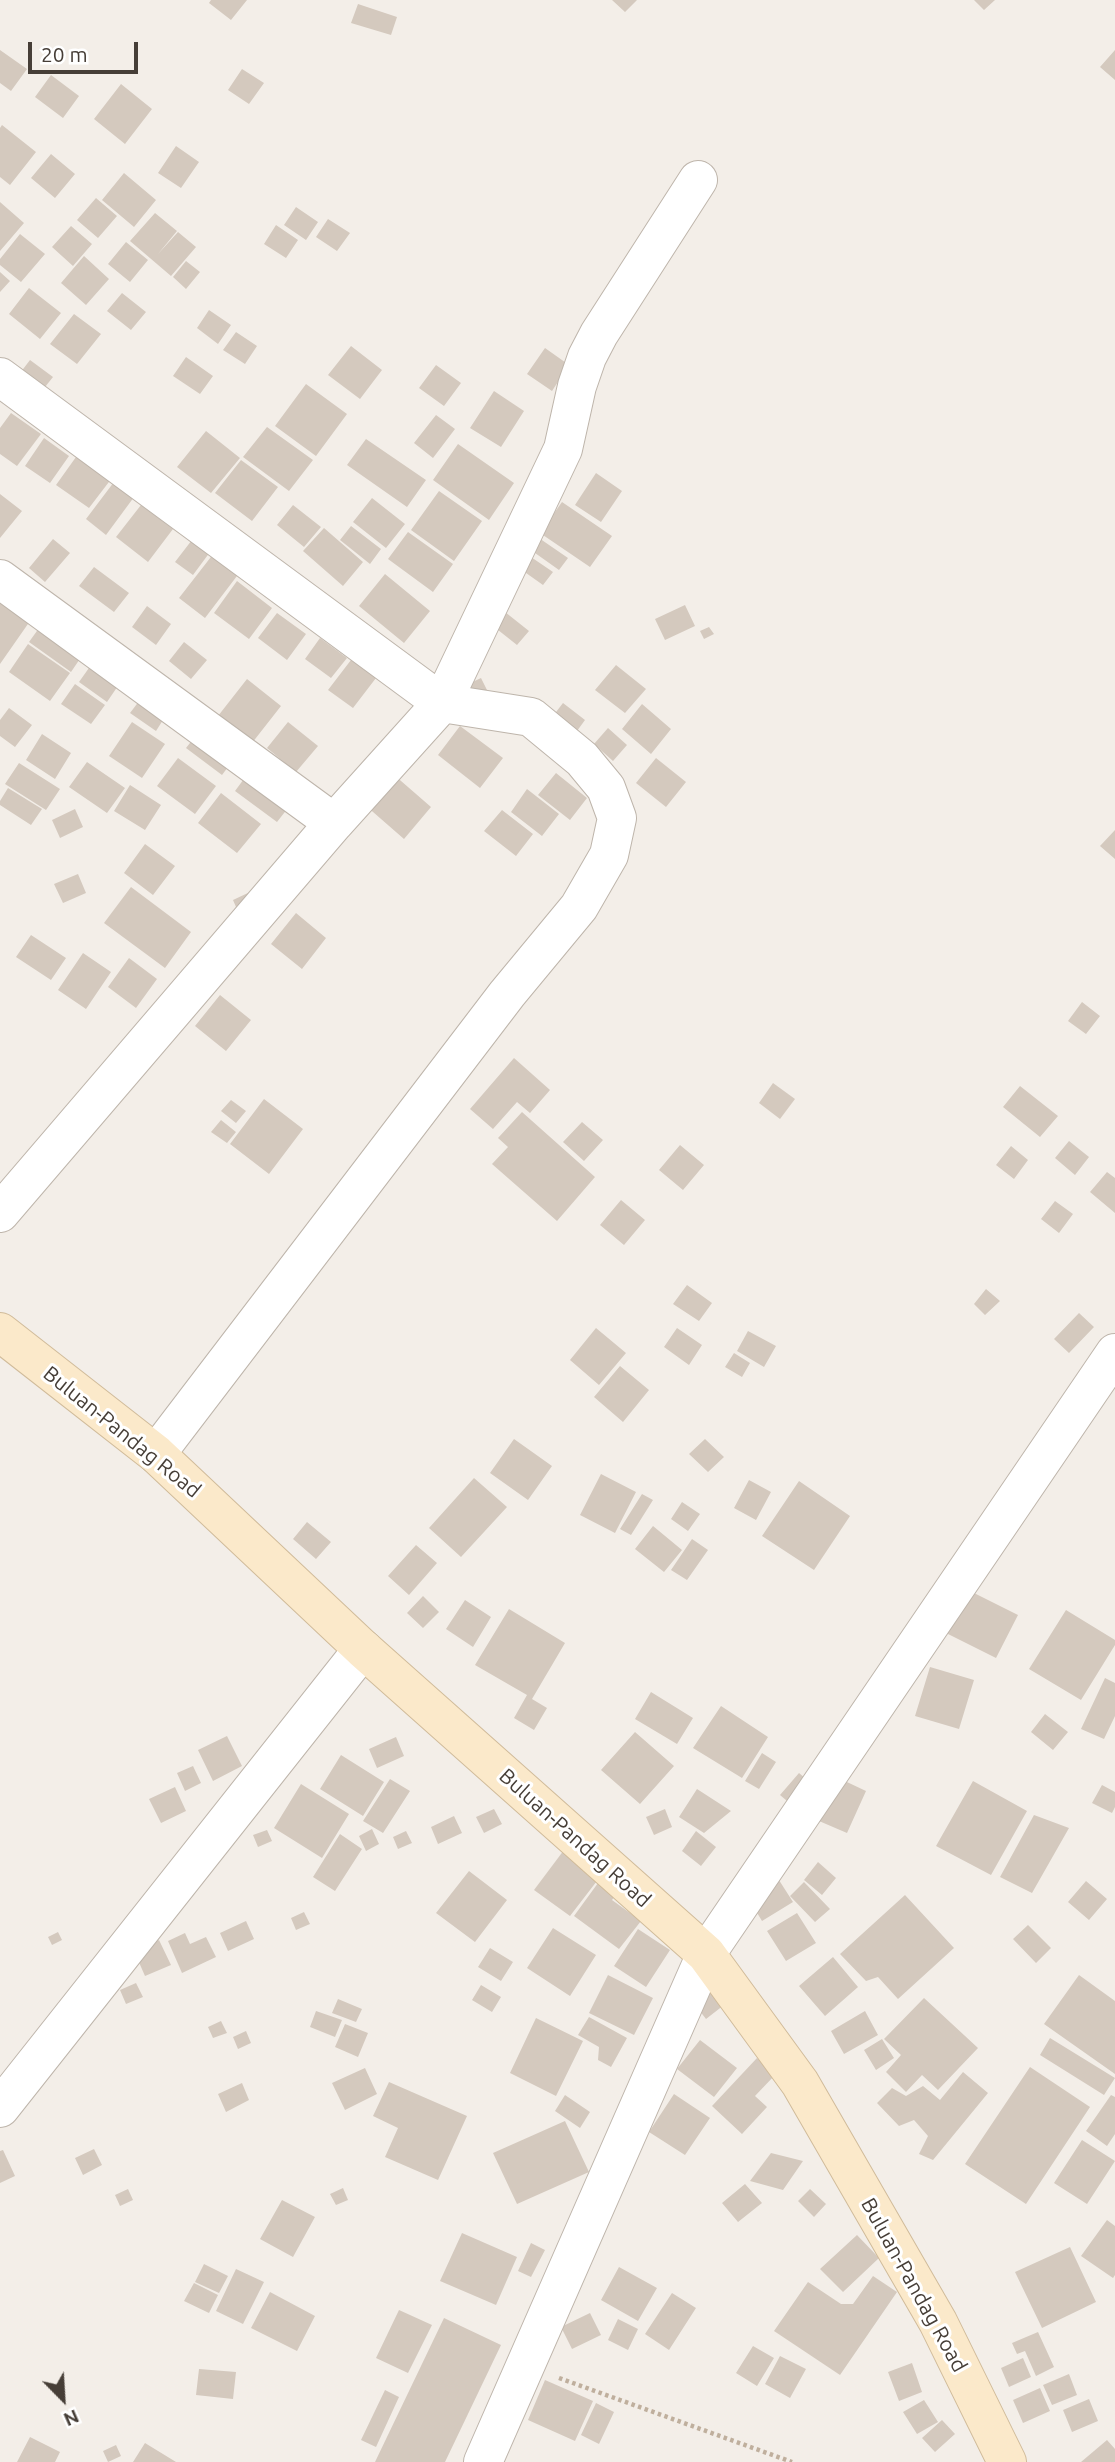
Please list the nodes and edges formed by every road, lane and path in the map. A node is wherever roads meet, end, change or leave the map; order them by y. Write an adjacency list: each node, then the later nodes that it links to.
1 (698, 180): 4 (street)
2 (0, 377): 4 (street)
3 (0, 579): 5 (street)
4 (442, 703): 5 (street); 9 (street)
5 (334, 823): 6 (street)
6 (0, 1213)
7 (0, 1332): 9 (main road, Buluan-Pandag Road)
8 (1115, 1353): 11 (street)
9 (156, 1454): 10 (main road, Buluan-Pandag Road)
10 (363, 1649): 11 (main road, Buluan-Pandag Road); 12 (street)
11 (706, 1954): 13 (street); 16 (main road, Buluan-Pandag Road)
12 (0, 2108)
13 (524, 2366): 14 (street); 15 (path)
14 (483, 2462)
15 (792, 2462)
16 (1007, 2462)

